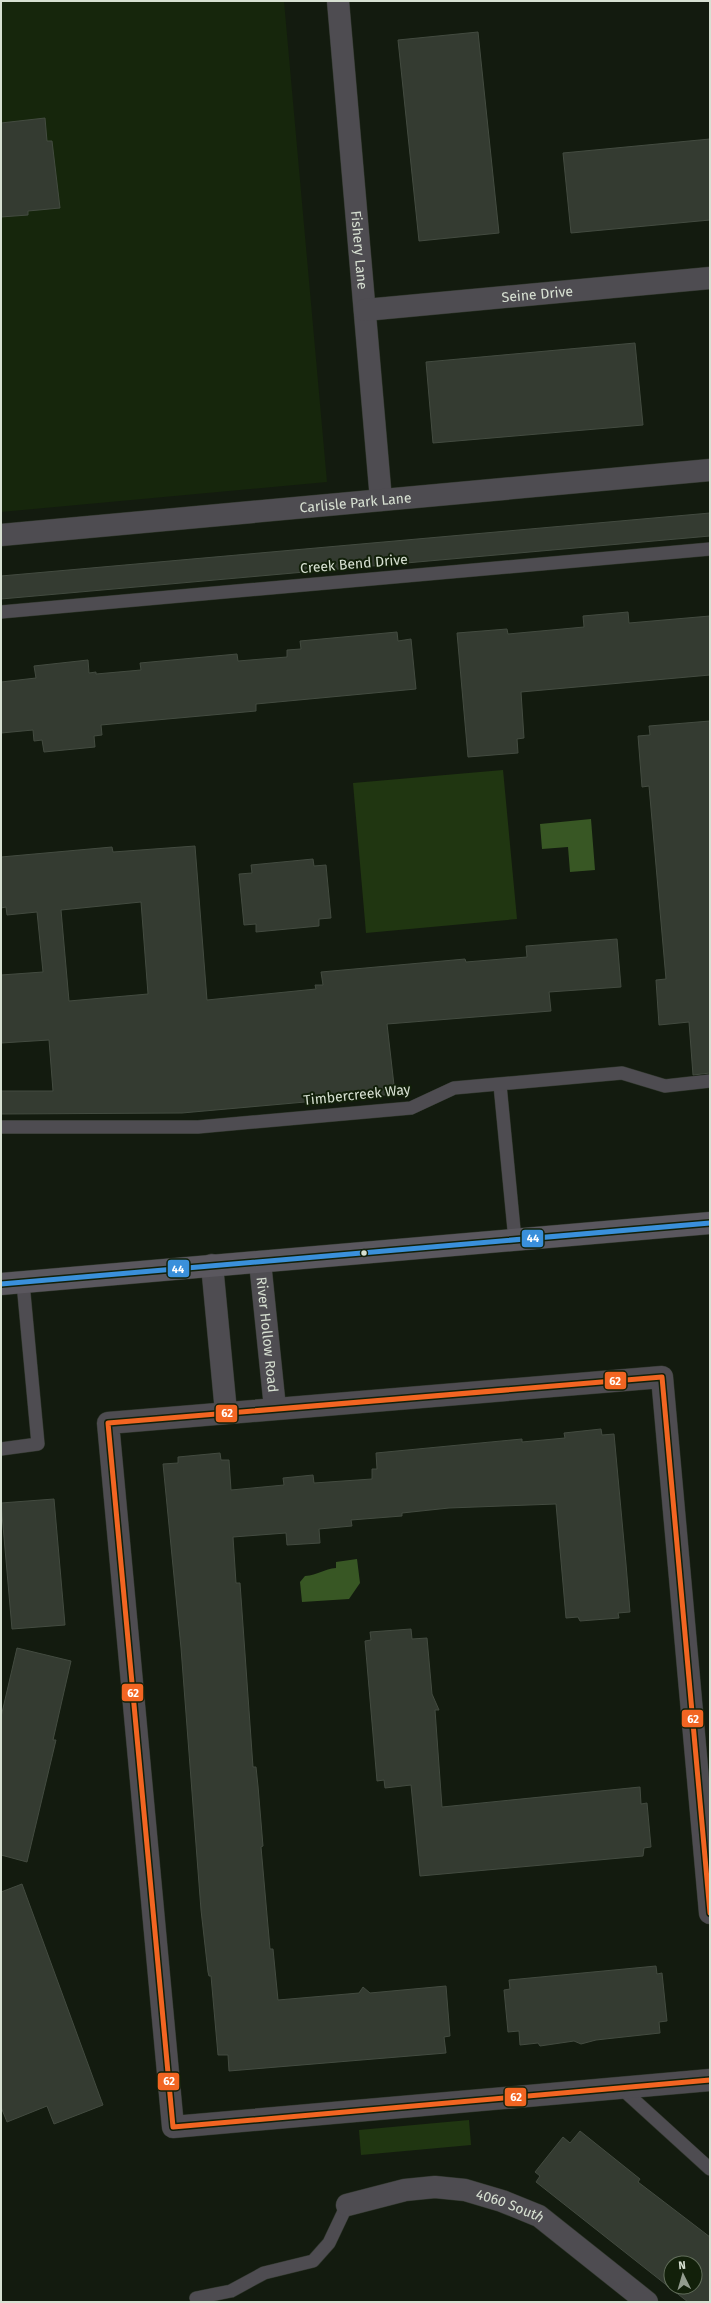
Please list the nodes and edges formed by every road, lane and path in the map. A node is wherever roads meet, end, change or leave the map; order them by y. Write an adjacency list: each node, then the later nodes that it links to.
1 (338, 1): 3 (street, Fishery Lane)
2 (710, 278): 3 (street, Seine Drive)
3 (365, 310): 5 (street, Fishery Lane)
4 (710, 470): 5 (street, Carlisle Park Lane)
5 (381, 500): 6 (street, Carlisle Park Lane)
6 (1, 535)
7 (710, 548): 8 (lane, Creek Bend Drive)
8 (1, 612)
9 (710, 1082): 10 (lane, Timbercreek Way)
10 (500, 1084): 11 (lane, Timbercreek Way); 13 (lane)
11 (1, 1127)
12 (710, 1223): 13 (main road)
13 (515, 1240): 14 (main road)
14 (260, 1262): 15 (main road); 18 (street, River Hollow Road)
15 (212, 1266): 16 (main road); 19 (street)
16 (23, 1282): 17 (main road); 20 (lane)
17 (1, 1284)
18 (275, 1408): 19 (street, River Hollow Road); 21 (street, River Hollow Road)
19 (226, 1412): 23 (street, River Hollow Road)
20 (1, 1449)
21 (710, 1913)
22 (710, 2080): 23 (street)
23 (620, 2088): 24 (lane)
24 (710, 2169)
25 (346, 2205): 26 (lane); 27 (street, 4060 South)
26 (196, 2298)
27 (648, 2302)

